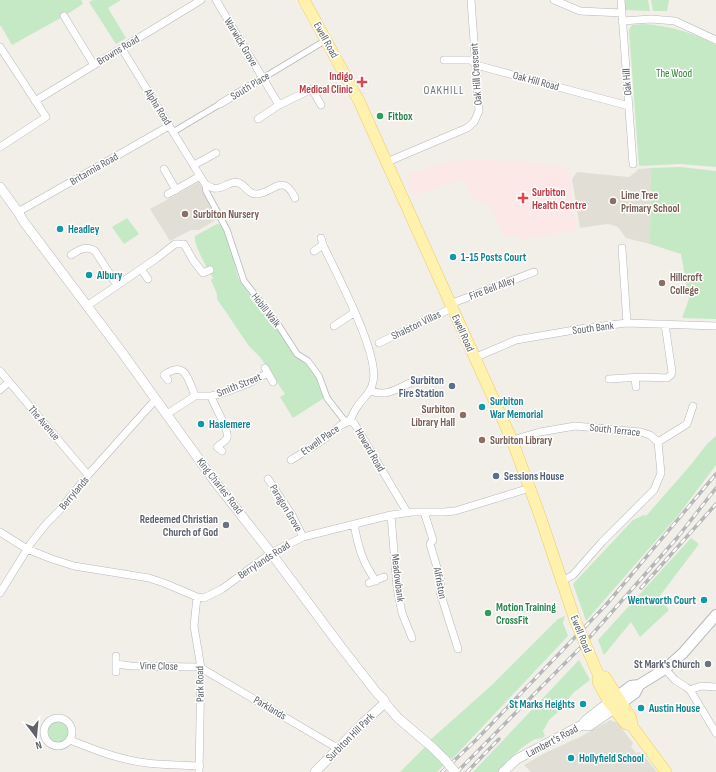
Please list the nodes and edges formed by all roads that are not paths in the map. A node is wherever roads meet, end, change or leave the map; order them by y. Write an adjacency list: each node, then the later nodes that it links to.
1 (201, 0): 13 (street, Browns Road)
2 (216, 0): 17 (street, Warwick Grove)
3 (304, 0): 10 (main road, Ewell Road)
4 (471, 0): 16 (street, Oak Hill Crescent)
5 (554, 0): 7 (street)
6 (621, 0): 7 (street, Oak Hill)
7 (622, 13): 9 (street, Oak Hill)
8 (64, 16): 15 (street)
9 (622, 21): 11 (street); 22 (street, Oak Hill)
10 (326, 40): 17 (street, South Place); 27 (main road, Ewell Road)
11 (716, 40)
12 (0, 46): 18 (street)
13 (122, 48): 15 (street, Browns Road); 24 (street, Alpha Road)
14 (444, 60): 16 (street, Oak Hill Road)
15 (94, 65): 18 (street, Browns Road)
16 (476, 65): 22 (street, Oak Hill Road); 27 (street, Oak Hill Crescent)
17 (263, 78): 19 (street, South Place); 20 (street, Warwick Grove)
18 (35, 101): 25 (street)
19 (220, 104): 24 (street, South Place)
20 (279, 105): 21 (street); 23 (street)
21 (321, 105)
22 (629, 106): 28 (street, Oak Hill)
23 (258, 119)
24 (171, 129): 29 (street, Alpha Road); 37 (street, Britannia Road)
25 (0, 147)
26 (216, 153): 29 (street)
27 (387, 162): 47 (main road, Ewell Road)
28 (633, 164)
29 (194, 165): 31 (street, Alpha Road)
30 (164, 169): 34 (street)
31 (200, 176): 32 (street, Alpha Road); 34 (street)
32 (205, 184): 36 (street); 70 (street, Hobill Walk)
33 (0, 188): 37 (street, King Charles' Road)
34 (176, 190): 35 (street)
35 (168, 194)
36 (295, 198)
37 (18, 212): 46 (street, King Charles' Road)
38 (622, 248): 49 (street)
39 (314, 251): 48 (street)
40 (71, 255): 45 (street)
41 (141, 269): 42 (street); 44 (street); 45 (street)
42 (210, 270)
43 (534, 272): 47 (street, Fire Bell Alley)
44 (148, 279)
45 (117, 285): 46 (street)
46 (87, 306): 67 (street, King Charles' Road)
47 (451, 306): 53 (street, Shalston Villas); 54 (main road, Ewell Road)
48 (355, 312): 51 (street); 64 (street)
49 (627, 323): 50 (street, South Bank); 54 (street, South Bank)
50 (665, 324): 52 (street, South Bank); 57 (street)
51 (334, 326)
52 (716, 326)
53 (380, 343)
54 (474, 358): 71 (main road, Ewell Road)
55 (0, 371): 59 (street, The Avenue)
56 (165, 375): 65 (street)
57 (635, 378): 58 (street); 62 (street)
58 (609, 379)
59 (9, 382): 63 (street); 75 (street, The Avenue)
60 (273, 382): 66 (street, Smith Street)
61 (410, 383): 64 (street)
62 (636, 387)
63 (0, 390)
64 (371, 391): 70 (street, Howard Road)
65 (195, 396): 66 (street, Smith Street); 69 (street)
66 (211, 396): 73 (street, Smith Street)
67 (156, 399): 69 (street, King Charles' Road); 75 (street, Berrylands)
68 (693, 406): 72 (street)
69 (167, 414): 85 (street, King Charles' Road)
70 (350, 420): 74 (street, Etwell Place); 78 (street, Howard Road)
71 (512, 440): 72 (street, South Terrace); 77 (main road, Ewell Road)
72 (658, 442): 87 (street)
73 (218, 446)
74 (291, 460)
75 (88, 475): 84 (street, Berrylands)
76 (268, 479): 83 (street, Paragon Grove)
77 (530, 488): 79 (street, Berrylands Road); 87 (main road, Ewell Road)
78 (406, 512): 79 (street, Berrylands Road); 80 (street, Berrylands Road)
79 (424, 512): 92 (street, Alfriston)
80 (391, 515): 81 (street, Berrylands Road); 91 (street, Meadowbank)
81 (354, 524): 83 (street, Berrylands Road); 86 (street)
82 (0, 532): 84 (street)
83 (303, 537): 85 (street, Berrylands Road)
84 (28, 549): 88 (street, Berrylands); 89 (street)
85 (271, 553): 89 (street, Berrylands Road); 98 (street, King Charles' Road)
86 (384, 577)
87 (562, 581): 99 (main road, Ewell Road, bridge)
88 (0, 593)
89 (197, 597): 93 (street, Park Road)
90 (716, 615): 94 (main road)
91 (412, 638)
92 (458, 649)
93 (201, 668): 95 (street, Vine Close); 102 (street, Parklands); 103 (street, Park Road)
94 (665, 669): 97 (street); 99 (main road)
95 (116, 672)
96 (716, 687): 97 (street)
97 (690, 690): 100 (street)
98 (385, 703): 102 (street, Surbiton Hill Park); 105 (street, King Charles' Road, bridge)
99 (616, 703): 106 (street, Lambert's Road); 107 (main road, Ewell Road)
100 (716, 733)
101 (70, 740): 101 (street); 103 (street)
102 (338, 749): 104 (street, Surbiton Hill Park)
103 (200, 769)
104 (314, 772)
105 (456, 772)
106 (503, 772)
107 (666, 772)

